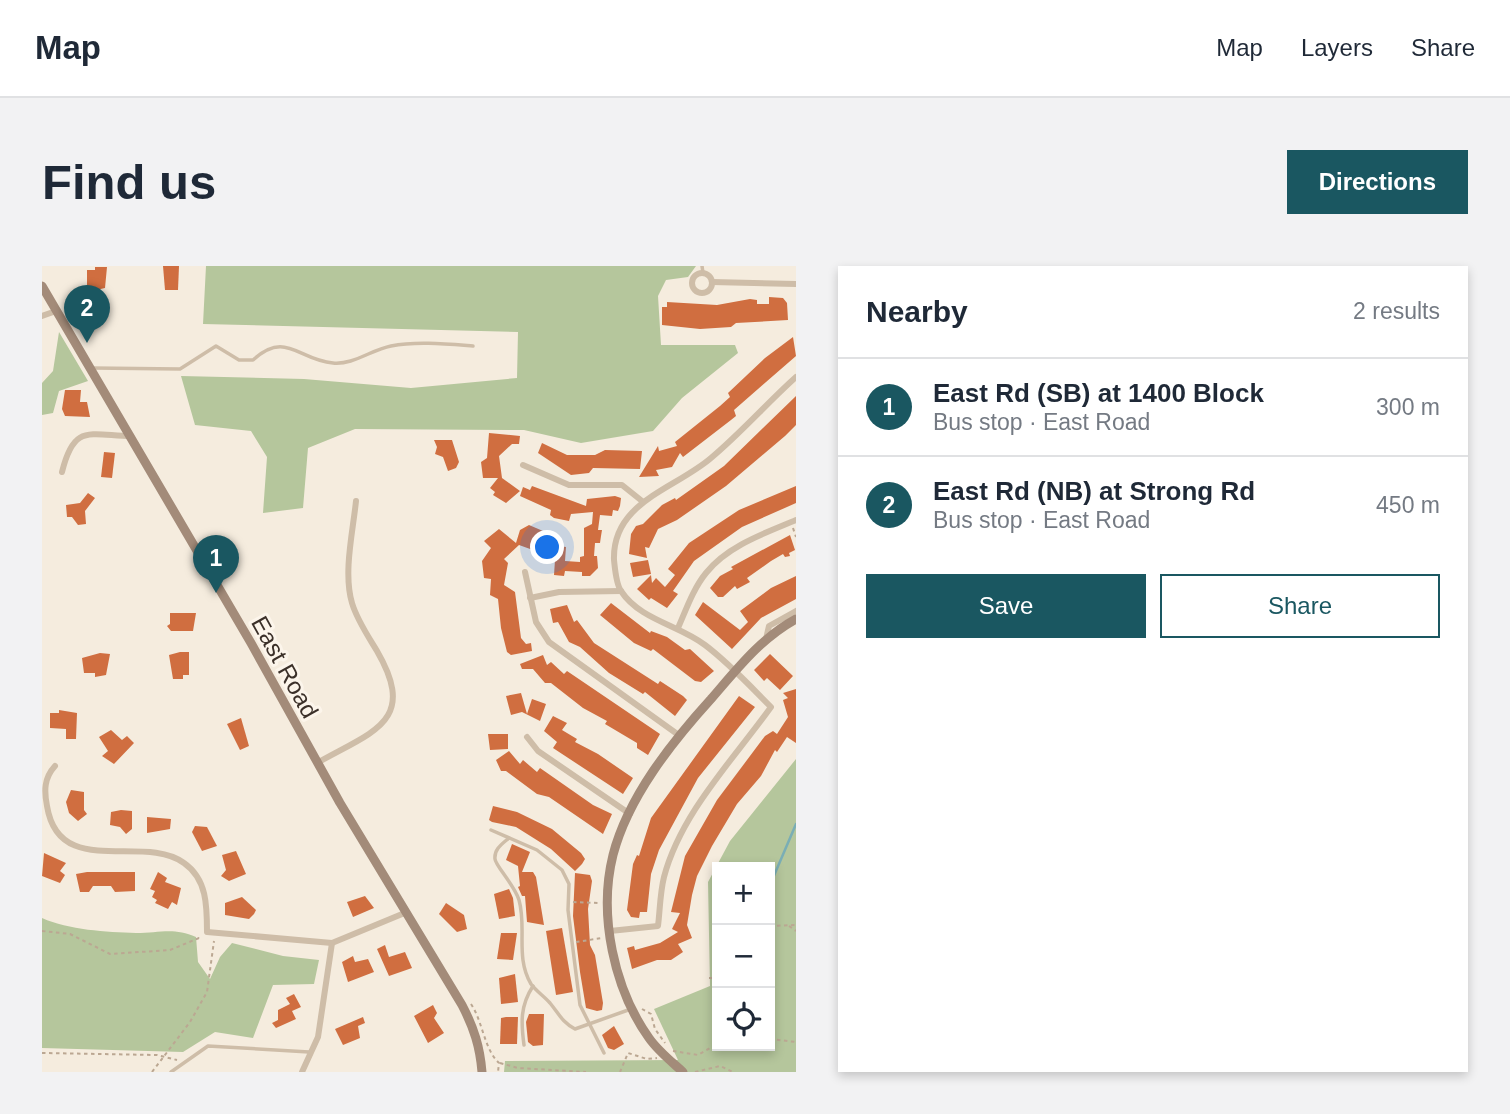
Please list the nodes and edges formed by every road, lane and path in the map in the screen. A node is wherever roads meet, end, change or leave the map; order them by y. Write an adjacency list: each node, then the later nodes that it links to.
1 (703, 270): 2 (street); 2 (street)
2 (712, 282): 3 (street)
3 (796, 284)
4 (42, 286): 5 (main road, East Road)
5 (56, 310): 6 (street); 8 (main road, East Road)
6 (42, 316)
7 (473, 346): 8 (lane)
8 (92, 368): 10 (main road, East Road)
9 (796, 377): 14 (street)
10 (132, 436): 12 (street); 28 (main road, East Road)
11 (523, 465): 14 (street)
12 (62, 472)
13 (356, 501): 28 (street)
14 (642, 501): 19 (street)
15 (796, 520): 23 (street)
16 (792, 527): 17 (path)
17 (796, 537)
18 (525, 572): 20 (street)
19 (621, 591): 20 (street); 23 (street)
20 (530, 598): 26 (street)
21 (796, 611): 24 (street)
22 (796, 619): 24 (main road)
23 (678, 628): 25 (street)
24 (766, 639): 25 (main road)
25 (735, 672): 26 (main road); 41 (street)
26 (680, 736): 30 (main road)
27 (527, 737): 30 (street)
28 (317, 763): 35 (main road, East Road)
29 (55, 766): 45 (street)
30 (630, 814): 41 (main road)
31 (491, 830): 32 (lane)
32 (509, 838): 33 (lane); 46 (lane)
33 (568, 902): 34 (path); 44 (lane)
34 (601, 903)
35 (407, 912): 45 (street); 63 (main road, East Road)
36 (788, 925): 37 (path); 38 (path); 39 (path)
37 (796, 925)
38 (775, 926)
39 (796, 930)
40 (42, 931): 42 (path)
41 (606, 934): 44 (path); 47 (main road)
42 (202, 939)
43 (214, 941): 56 (path)
44 (572, 942): 48 (lane)
45 (332, 943): 53 (street)
46 (533, 986): 48 (lane); 51 (lane)
47 (637, 1009): 48 (lane); 52 (path); 66 (main road)
48 (589, 1026): 54 (lane)
49 (775, 1040): 50 (path)
50 (796, 1042)
51 (524, 1045)
52 (712, 1047)
53 (309, 1052): 58 (lane); 62 (street)
54 (604, 1053)
55 (42, 1054): 56 (path)
56 (164, 1056): 58 (path); 60 (path)
57 (658, 1058): 65 (path)
58 (186, 1062): 61 (lane)
59 (499, 1063): 64 (path)
60 (152, 1072)
61 (171, 1072)
62 (302, 1072)
63 (482, 1072)
64 (586, 1072)
65 (620, 1072)
66 (683, 1072)
67 (695, 1072): 68 (path)
68 (733, 1072)

